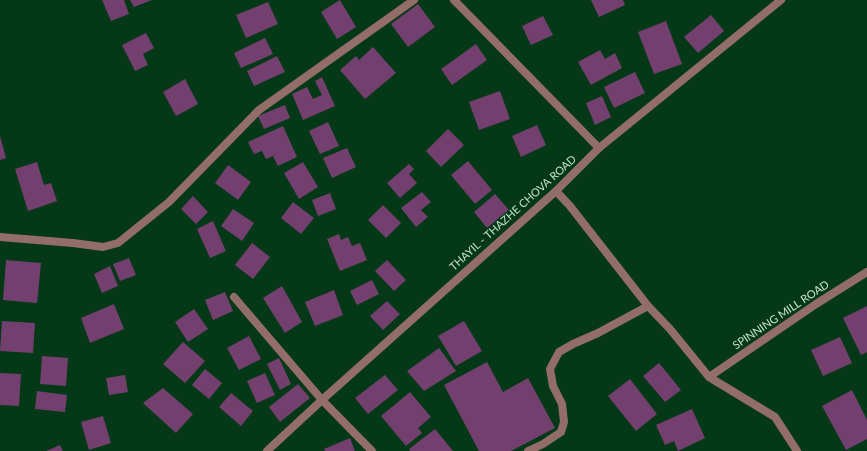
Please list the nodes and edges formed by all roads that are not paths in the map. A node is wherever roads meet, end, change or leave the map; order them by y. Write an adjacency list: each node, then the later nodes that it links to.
1 (414, 0): 6 (street)
2 (454, 0): 4 (street)
3 (782, 0): 4 (street, THAYIL - THAZHE CHOVA ROAD)
4 (599, 148): 5 (street, THAYIL - THAZHE CHOVA ROAD)
5 (556, 191): 9 (street); 11 (street, THAYIL - THAZHE CHOVA ROAD)
6 (0, 237)
7 (867, 272): 10 (street, SPINNING MILL ROAD)
8 (234, 297): 11 (street)
9 (648, 306): 10 (street); 14 (street)
10 (709, 377): 15 (street)
11 (322, 400): 12 (street, THAYIL - THAZHE CHOVA ROAD); 13 (street)
12 (270, 450)
13 (372, 451)
14 (528, 451)
15 (797, 451)

